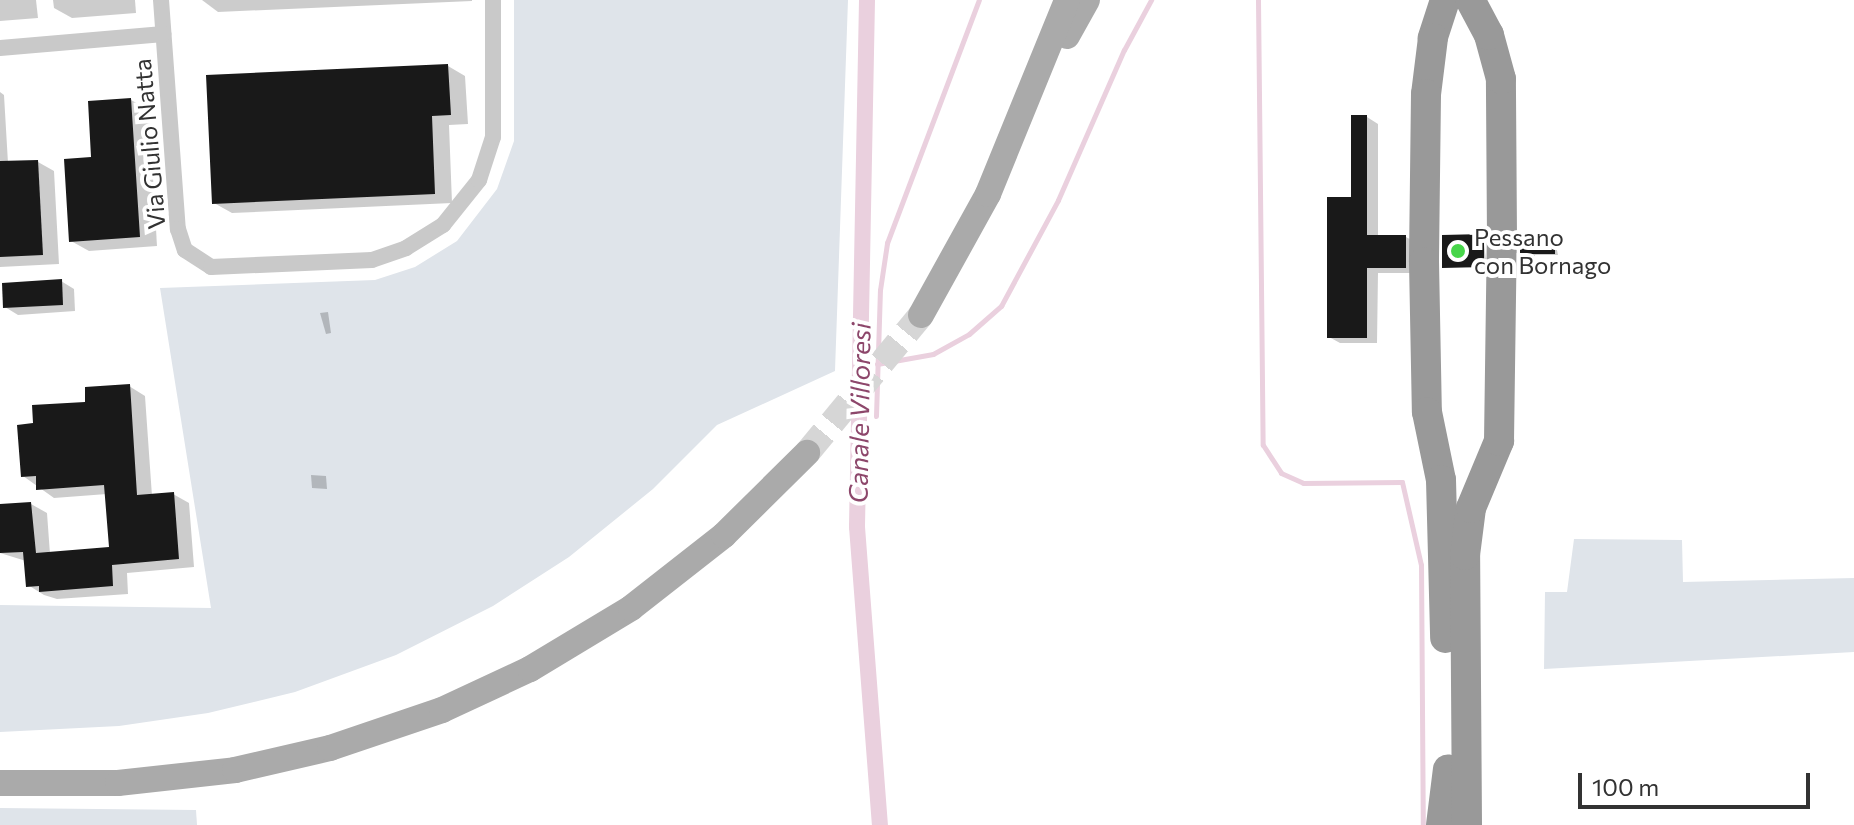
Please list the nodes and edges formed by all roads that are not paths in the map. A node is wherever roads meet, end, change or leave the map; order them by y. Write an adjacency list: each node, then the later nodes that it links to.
1 (161, 0): 8 (street, Via Giulio Natta)
2 (493, 0): 8 (street, Via Giulio Natta)
3 (1051, 0): 10 (main road)
4 (1067, 0): 10 (main road)
5 (1087, 0): 10 (main road)
6 (1445, 0): 13 (highway)
7 (1470, 0): 13 (highway)
8 (163, 34): 9 (street)
9 (0, 48)
10 (1024, 112): 11 (main road)
11 (921, 315)
12 (807, 453): 14 (main road)
13 (1456, 781): 15 (highway); 16 (highway); 17 (highway)
14 (0, 783)
15 (1441, 825)
16 (1452, 825)
17 (1465, 825)

